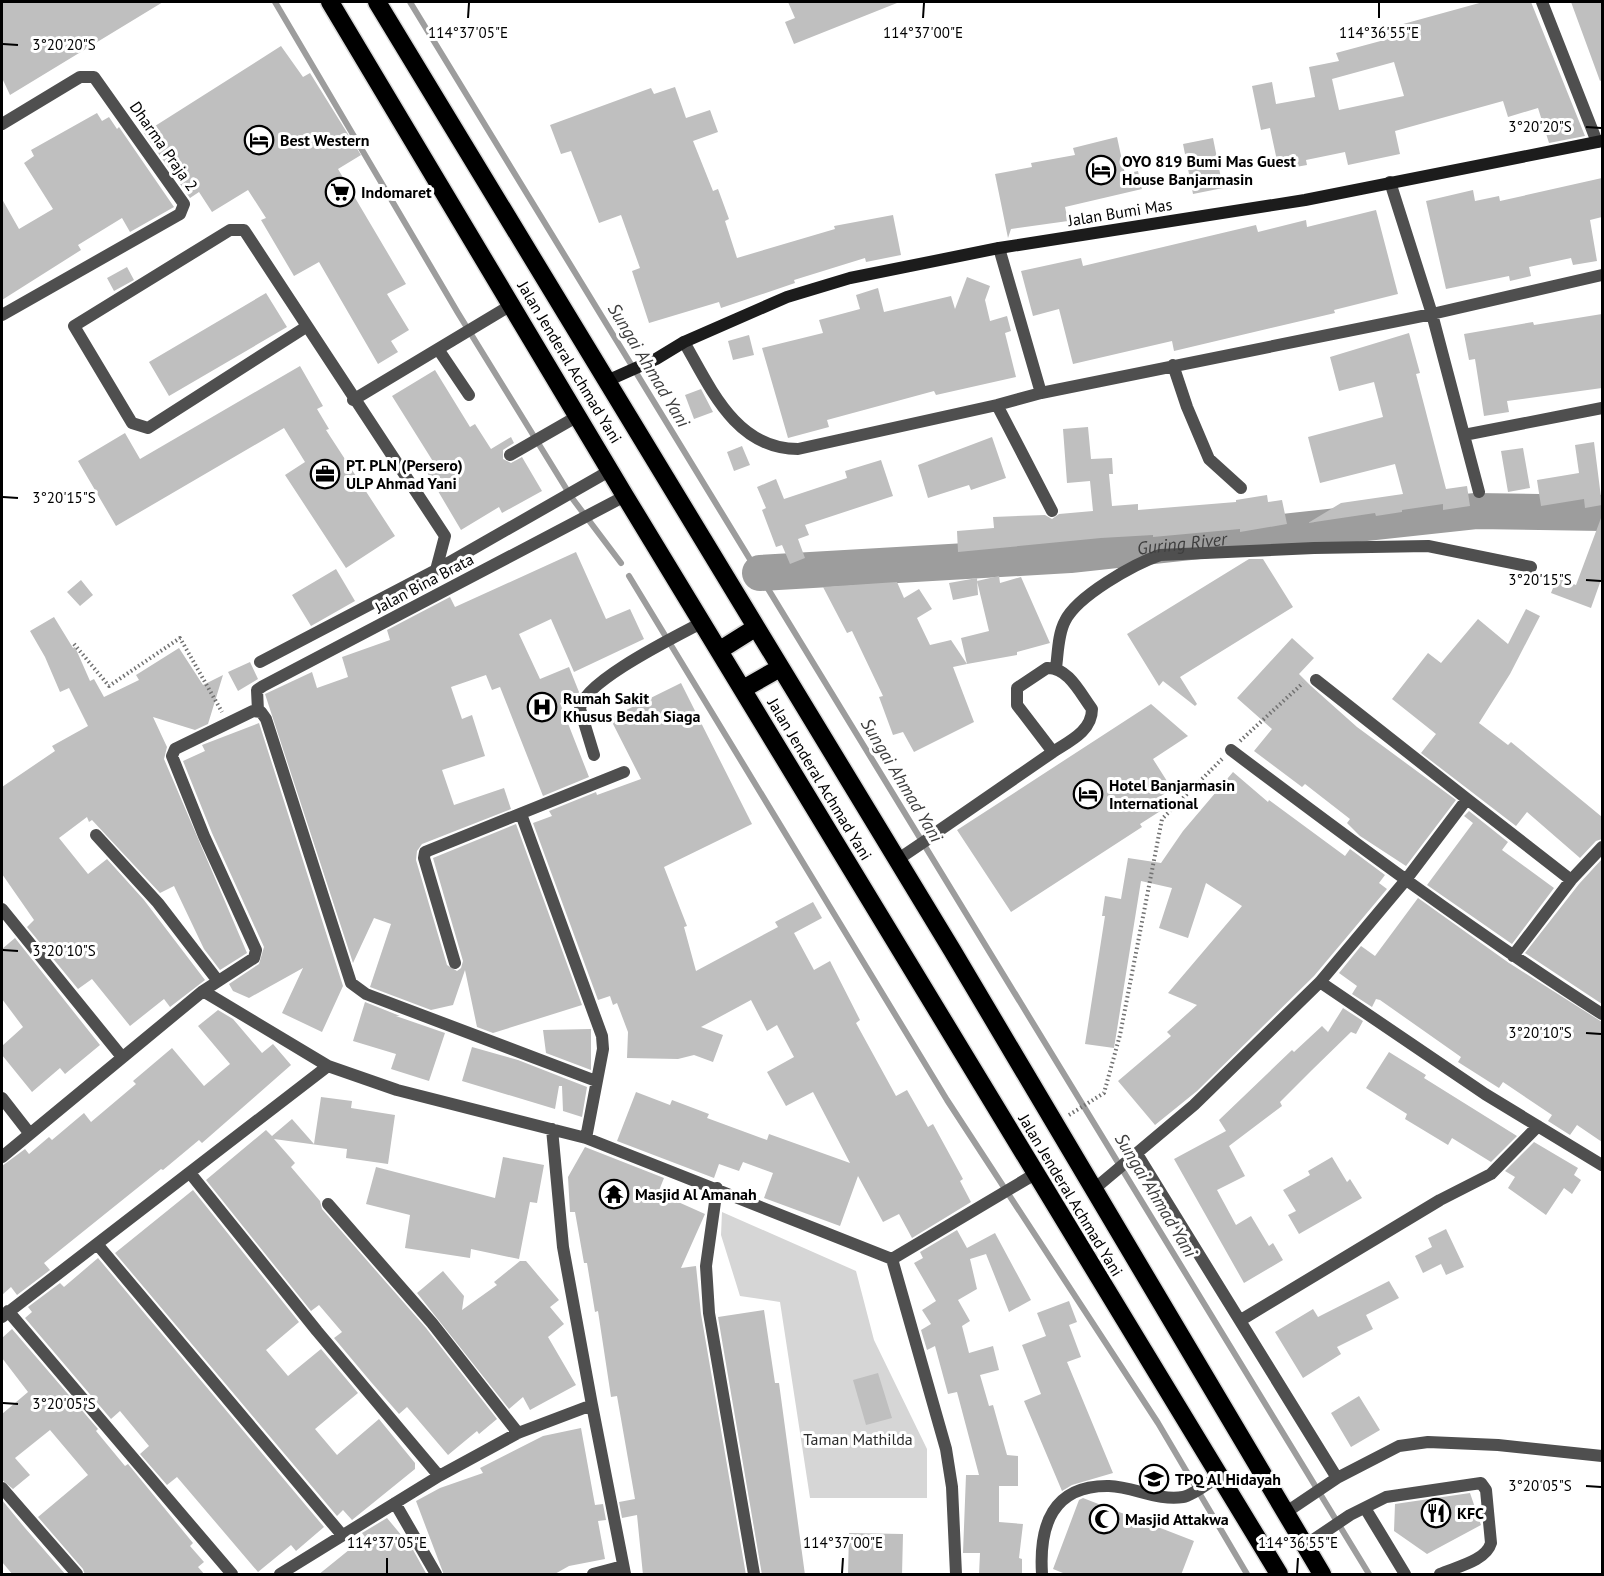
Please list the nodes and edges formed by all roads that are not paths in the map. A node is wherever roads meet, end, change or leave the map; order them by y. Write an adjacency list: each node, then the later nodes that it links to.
1 (330, 2): 9 (highway, Jalan Jenderal Achmad Yani)
2 (377, 2): 16 (highway, Jalan Jenderal Achmad Yani)
3 (1542, 2): 5 (street)
4 (2, 124): 11 (street, Dharma Praja 2)
5 (1600, 142): 6 (street, Jalan Bumi Mas)
6 (1390, 182): 7 (street, Jalan Bumi Mas); 10 (street)
7 (999, 248): 13 (street, Jalan Bumi Mas); 17 (street)
8 (1602, 275): 10 (street)
9 (513, 304): 14 (street); 22 (highway, Jalan Jenderal Achmad Yani)
10 (1432, 314): 15 (street); 23 (street)
11 (2, 315)
12 (306, 327): 12 (street); 19 (street)
13 (684, 342): 16 (street, Jalan Bumi Mas); 20 (street)
14 (438, 349): 18 (street); 19 (street)
15 (1173, 365): 17 (street); 26 (street)
16 (609, 380): 33 (highway, Jalan Jenderal Achmad Yani)
17 (1041, 393): 20 (street)
18 (469, 395)
19 (353, 400): 31 (street)
20 (997, 405): 29 (street)
21 (1602, 408): 23 (street)
22 (578, 416): 24 (street); 25 (highway, Jalan Jenderal Achmad Yani)
23 (1464, 435): 27 (street)
24 (510, 455)
25 (611, 470): 28 (highway, Jalan Jenderal Achmad Yani); 31 (street)
26 (1241, 488)
27 (1479, 492)
28 (625, 496): 32 (highway, Jalan Jenderal Achmad Yani); 40 (street, Jalan Bina Brata)
29 (1052, 511)
30 (1531, 567): 37 (street)
31 (436, 570): 35 (street)
32 (703, 622): 34 (highway, Jalan Jenderal Achmad Yani); 43 (street)
33 (756, 628): 34 (highway); 36 (highway, Jalan Jenderal Achmad Yani)
34 (720, 650): 39 (highway, Jalan Jenderal Achmad Yani)
35 (260, 663)
36 (780, 668): 39 (highway); 49 (highway, Jalan Jenderal Achmad Yani)
37 (1056, 668): 42 (street); 42 (street)
38 (1316, 680): 45 (street)
39 (743, 689): 71 (highway, Jalan Jenderal Achmad Yani)
40 (258, 711): 55 (street); 61 (street)
41 (1231, 750): 51 (street)
42 (1053, 752): 49 (street)
43 (594, 755)
44 (624, 772): 46 (street)
45 (1467, 799): 50 (street); 51 (street)
46 (520, 814): 54 (street); 61 (street)
47 (96, 835): 55 (street)
48 (1602, 847): 50 (street)
49 (903, 856): 73 (highway, Jalan Jenderal Achmad Yani)
50 (1571, 880): 53 (street)
51 (1405, 881): 53 (street); 56 (street)
52 (2, 909): 59 (street)
53 (1513, 956): 58 (street)
54 (455, 963)
55 (218, 981): 57 (street)
56 (1320, 982): 63 (street); 67 (street)
57 (203, 991): 59 (street); 60 (street)
58 (1602, 1014)
59 (122, 1057): 65 (street)
60 (328, 1066): 64 (street); 70 (street)
61 (596, 1081): 66 (street)
62 (2, 1098): 65 (street)
63 (1538, 1126): 69 (street); 78 (street)
64 (552, 1129): 66 (street); 79 (street)
65 (30, 1134): 68 (street)
66 (586, 1138): 72 (street)
67 (1137, 1154): 73 (street); 78 (street)
68 (2, 1157)
69 (1602, 1165)
70 (190, 1173): 75 (street); 82 (street)
71 (1030, 1177): 76 (street); 83 (highway, Jalan Jenderal Achmad Yani)
72 (717, 1188): 76 (street); 97 (street)
73 (1094, 1190): 88 (highway, Jalan Jenderal Achmad Yani)
74 (328, 1204): 80 (street)
75 (98, 1244): 77 (street); 89 (street)
76 (892, 1259): 98 (street)
77 (5, 1314): 93 (street)
78 (1241, 1320): 84 (street)
79 (592, 1405): 80 (street); 91 (street)
80 (518, 1433): 82 (street)
81 (1602, 1456): 84 (street)
82 (439, 1476): 86 (street)
83 (1212, 1480): 99 (street); 100 (highway, Jalan Jenderal Achmad Yani)
84 (1334, 1480): 88 (street)
85 (2, 1488): 92 (street)
86 (395, 1503): 89 (street); 95 (street)
87 (1365, 1508): 90 (street); 102 (street); 103 (street)
88 (1285, 1513): 90 (highway, Jalan Jenderal Achmad Yani)
89 (342, 1535): 94 (street)
90 (1304, 1546): 101 (highway, Jalan Jenderal Achmad Yani)
91 (624, 1570): 96 (street)
92 (77, 1575)
93 (232, 1575)
94 (280, 1575)
95 (436, 1575)
96 (593, 1575)
97 (754, 1575)
98 (956, 1575)
99 (1042, 1575)
100 (1279, 1575)
101 (1322, 1575)
102 (1405, 1575)
103 (1440, 1575)

